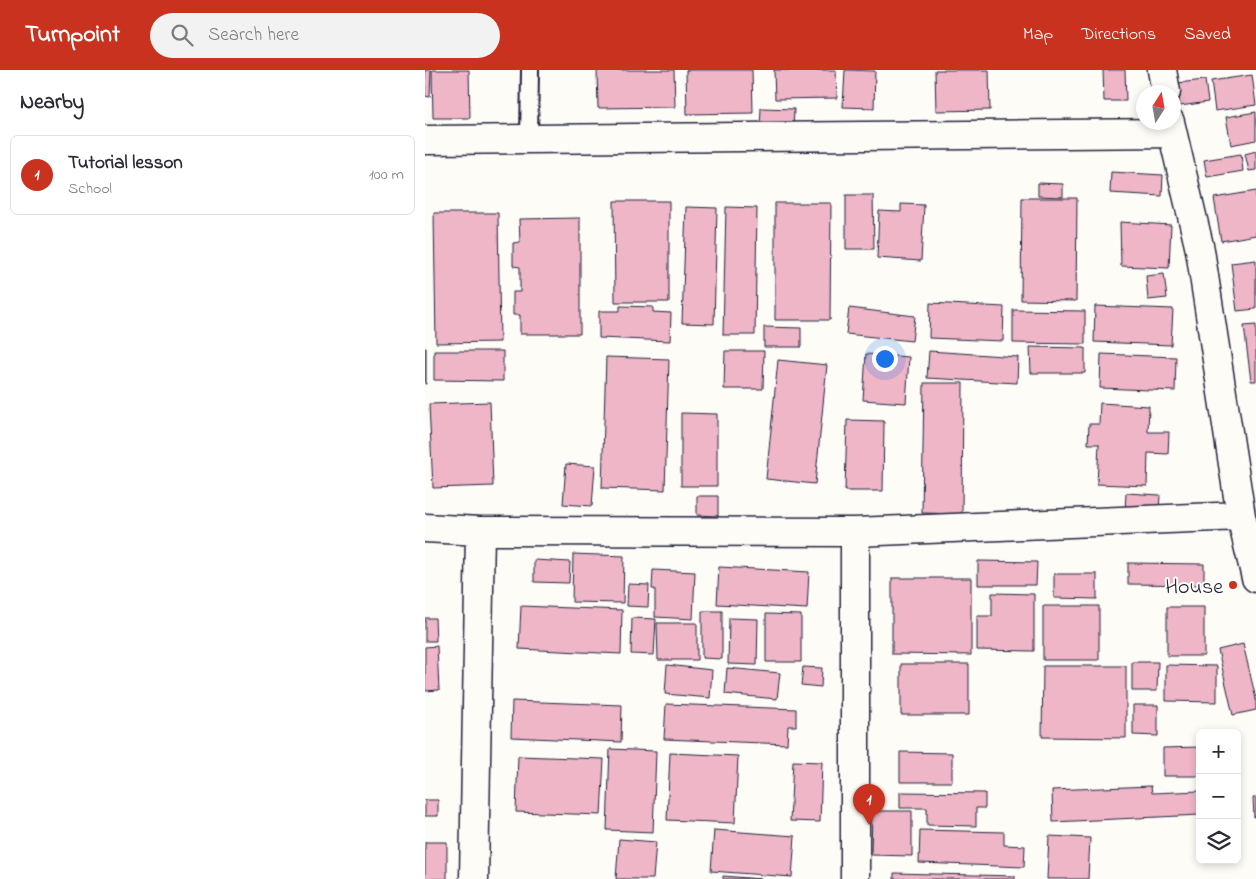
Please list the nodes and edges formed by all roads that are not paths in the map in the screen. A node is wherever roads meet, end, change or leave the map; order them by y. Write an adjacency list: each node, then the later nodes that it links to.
1 (530, 70): 7 (lane)
2 (1162, 70): 3 (street)
3 (1165, 85)
4 (1136, 129): 7 (street)
5 (1171, 130): 8 (street)
6 (425, 140): 7 (street)
7 (529, 140)
8 (1241, 516): 11 (street); 12 (street)
9 (425, 528): 10 (street)
10 (480, 531): 11 (street); 13 (street)
11 (855, 532): 14 (street)
12 (1256, 578)
13 (475, 879)
14 (855, 879)

